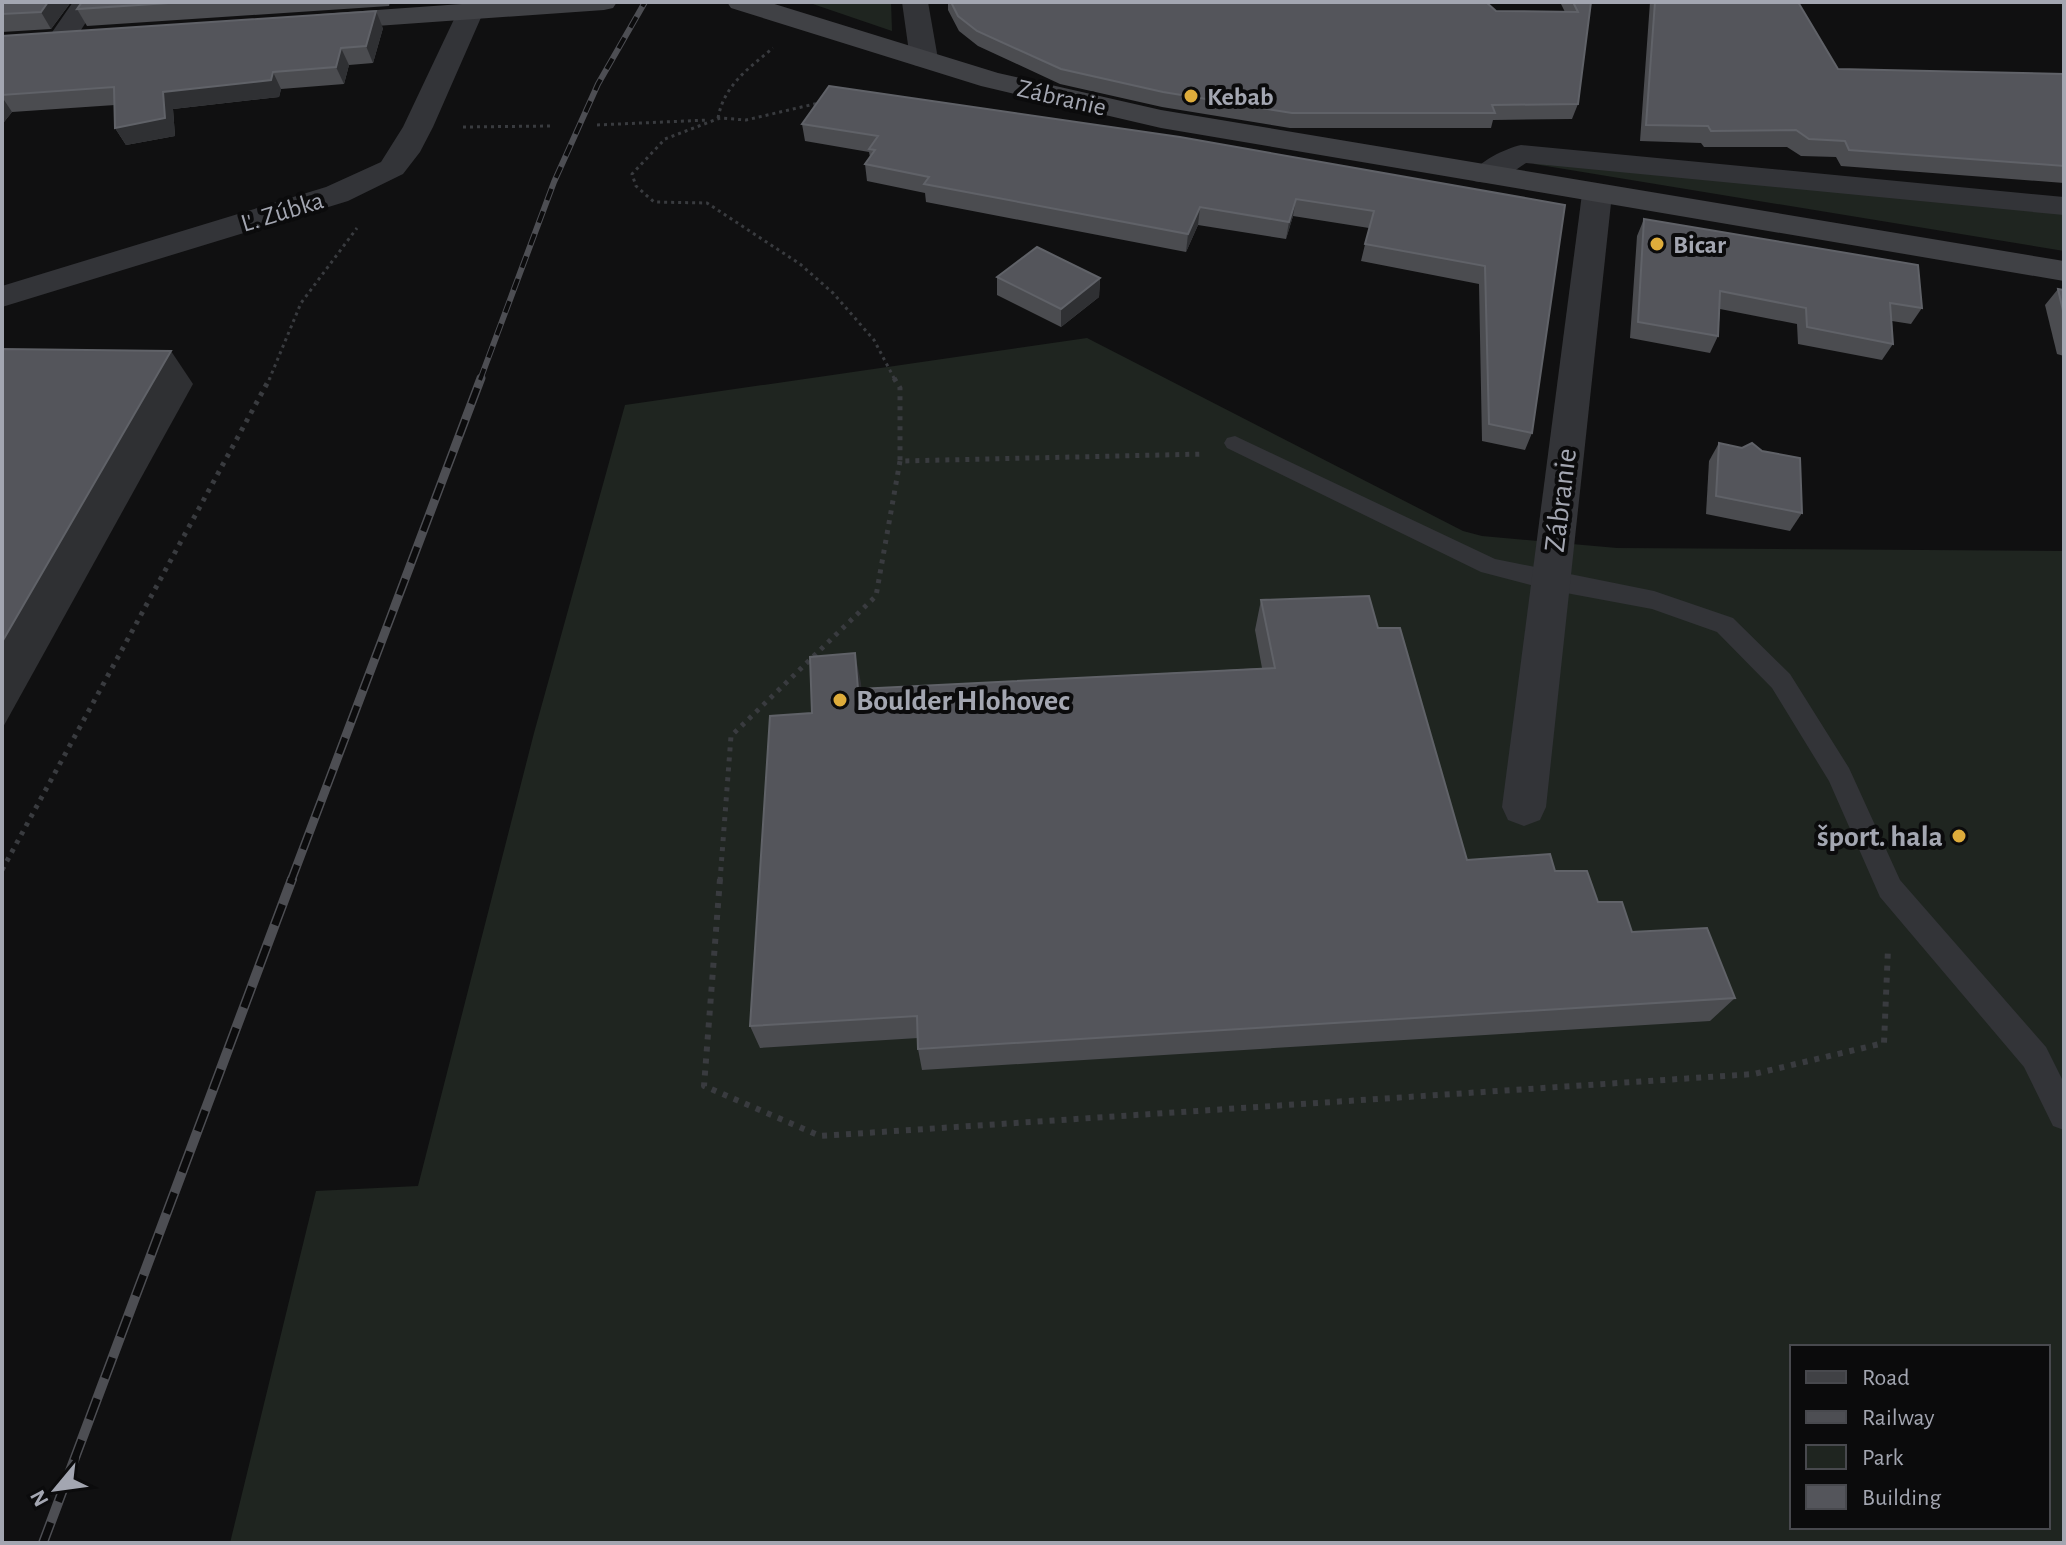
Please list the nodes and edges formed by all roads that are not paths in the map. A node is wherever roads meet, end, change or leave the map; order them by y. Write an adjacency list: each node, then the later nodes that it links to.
1 (86, 2): 8 (street)
2 (604, 2): 5 (main road)
3 (740, 2): 9 (main road, Zábranie)
4 (915, 2): 9 (street)
5 (470, 13): 6 (main road); 14 (street, Ľ. Zúbka)
6 (289, 24)
7 (90, 39): 8 (main road)
8 (47, 41)
9 (924, 59): 10 (main road, Zábranie)
10 (1485, 175): 11 (main road, Zábranie); 12 (street)
11 (1597, 194): 13 (main road, Zábranie); 16 (street, Zábranie)
12 (2064, 206)
13 (2064, 271)
14 (2, 297)
15 (1235, 443): 16 (lane)
16 (1550, 581): 17 (street, Zábranie); 18 (lane)
17 (1524, 807)
18 (2064, 1115)

